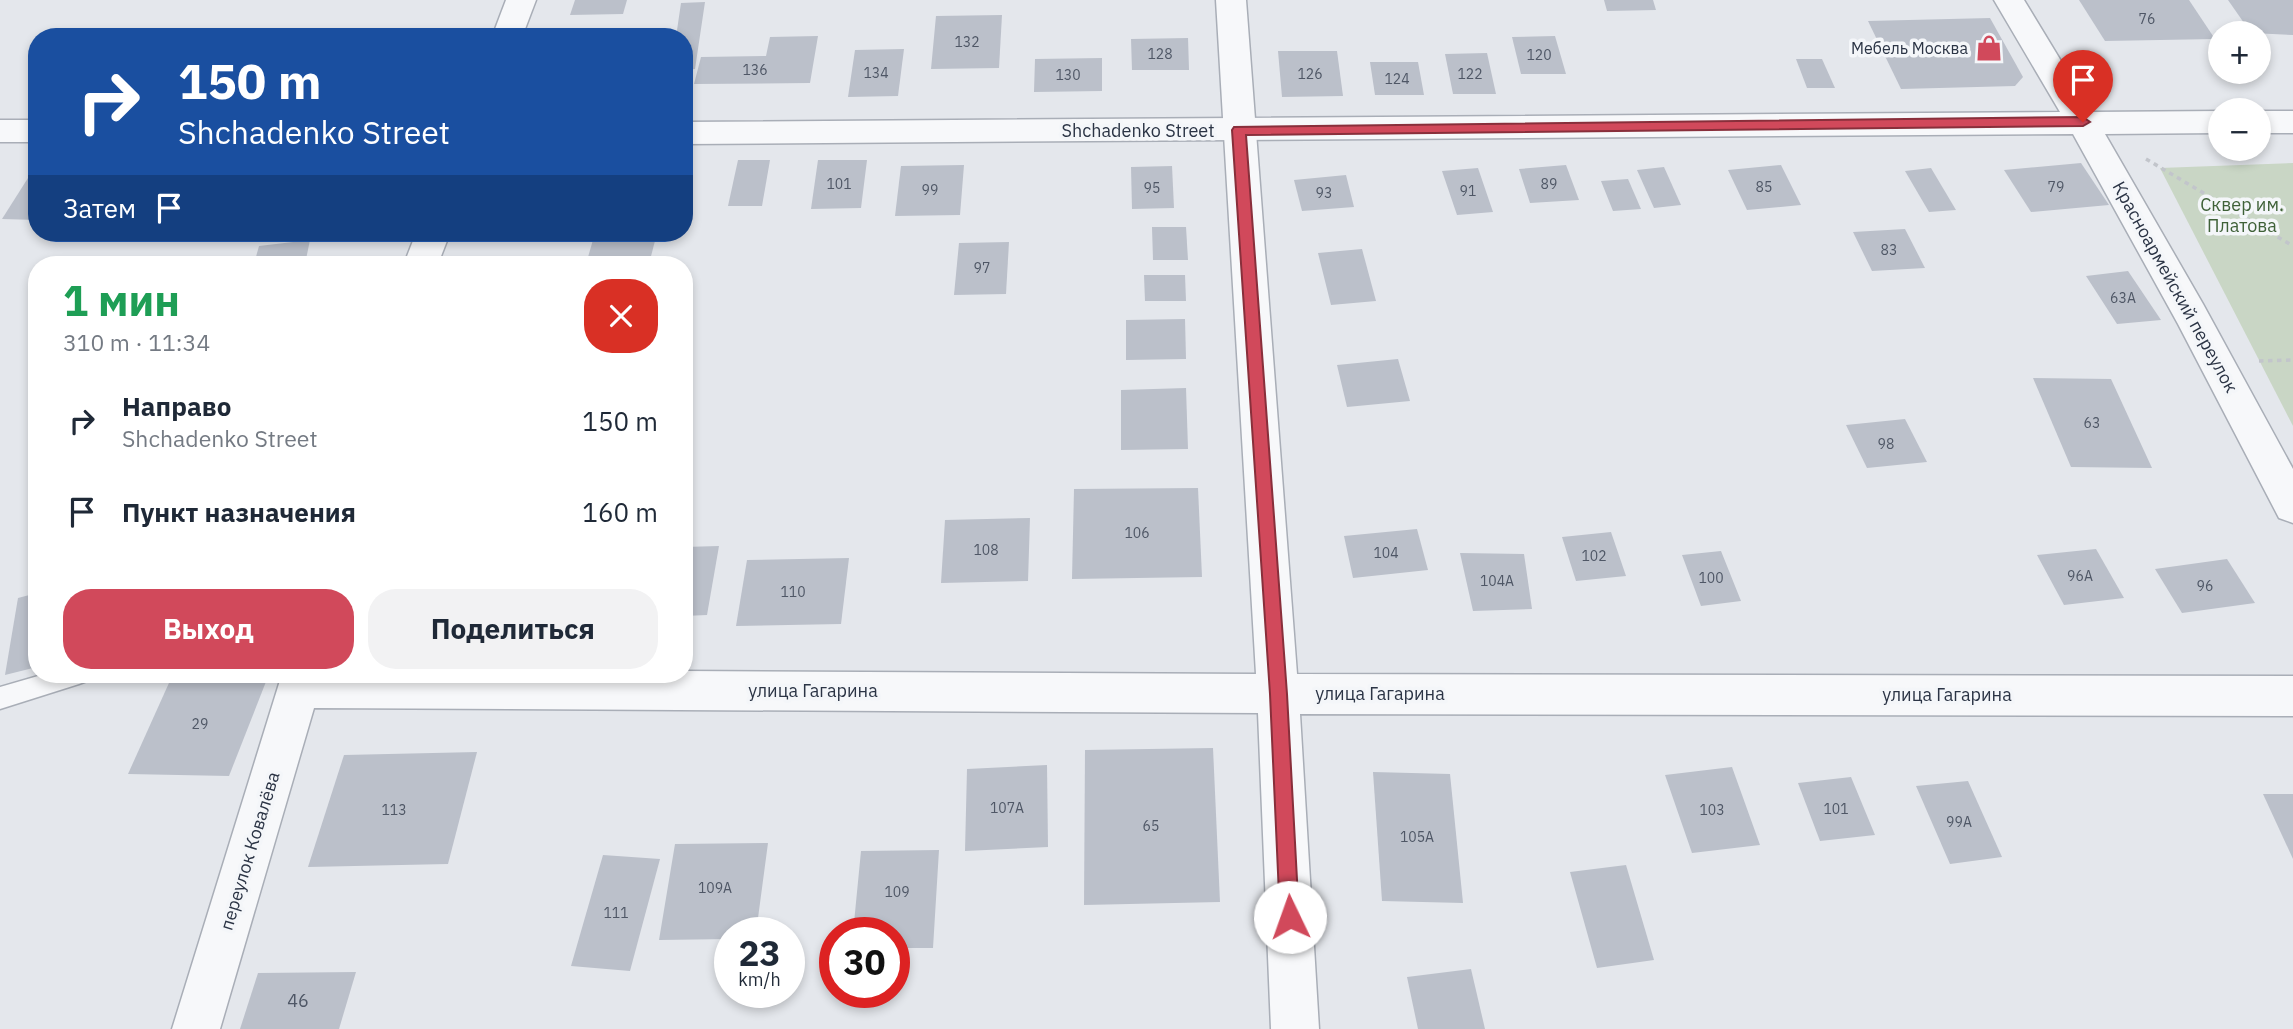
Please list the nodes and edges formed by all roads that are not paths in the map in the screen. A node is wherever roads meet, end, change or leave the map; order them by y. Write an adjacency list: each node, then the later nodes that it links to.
1 (521, 0): 4 (street)
2 (1231, 0): 9 (street)
3 (2009, 0): 5 (street, Красноармейский переулок)
4 (510, 28)
5 (2083, 122): 6 (street, Shchadenko Street); 9 (street, Shchadenko Street); 13 (street, Красноармейский переулок)
6 (2208, 122)
7 (2271, 122): 8 (street)
8 (2293, 122)
9 (1239, 130): 12 (street, Shchadenko Street); 17 (street)
10 (0, 131): 11 (street)
11 (28, 131)
12 (693, 133)
13 (2293, 506)
14 (49, 683): 19 (lane)
15 (300, 683): 20 (street, переулок Ковалёва)
16 (451, 683): 17 (street, улица Гагарина)
17 (1278, 694): 18 (street, улица Гагарина); 21 (street)
18 (2293, 696)
19 (0, 698)
20 (196, 1029)
21 (1295, 1029)

